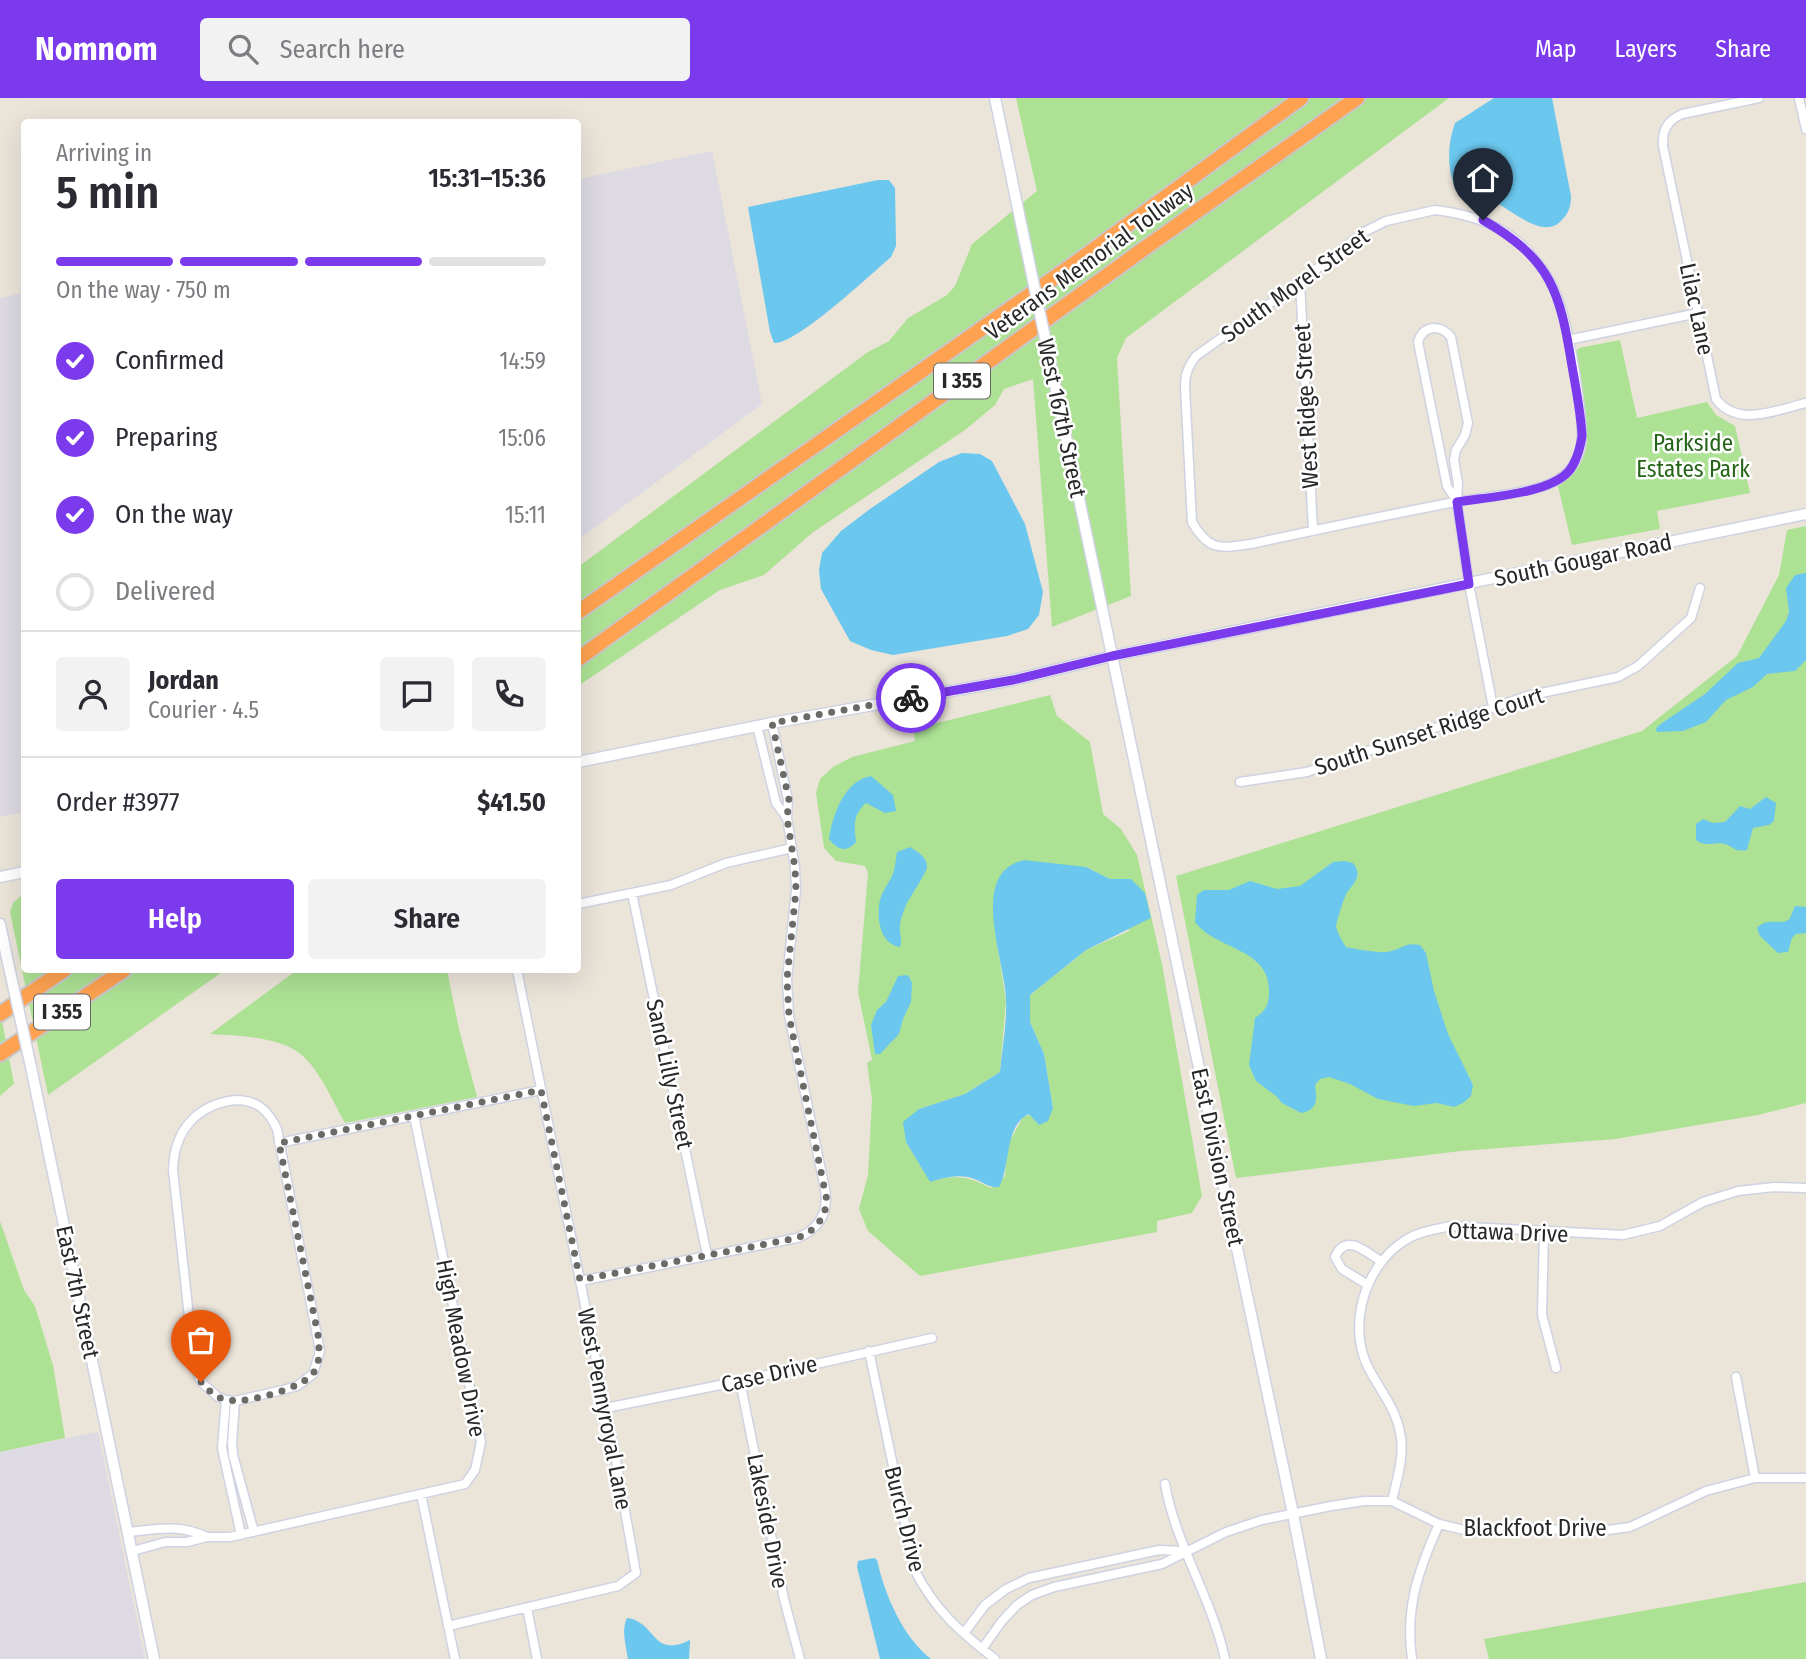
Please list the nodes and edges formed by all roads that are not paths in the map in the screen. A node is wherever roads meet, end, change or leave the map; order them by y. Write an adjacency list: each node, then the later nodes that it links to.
1 (995, 98): 17 (street, West 167th Street, bridge)
2 (1301, 98): 16 (highway, Veterans Memorial Tollway / I 355)
3 (1357, 98): 18 (highway, Veterans Memorial Tollway / I 355)
4 (1759, 98): 8 (street, Lilac Lane)
5 (1799, 98): 6 (street)
6 (1806, 130)
7 (1300, 282): 9 (street, South Morel Street); 13 (street, West Ridge Street); 13 (street, South Morel Street)
8 (1698, 313): 9 (street); 10 (street, Lilac Lane)
9 (1568, 340): 11 (street, South Morel Street)
10 (1806, 403)
11 (1457, 502): 11 (street); 13 (street); 14 (street)
12 (1806, 514): 14 (street, South Gougar Road)
13 (1313, 530)
14 (1469, 584): 17 (street, South Gougar Road); 19 (street)
15 (1700, 588): 19 (street, South Sunset Ridge Court)
16 (581, 610)
17 (1112, 656): 20 (street, South Gougar Road); 58 (street, East Division Street)
18 (581, 657)
19 (1493, 707): 23 (street, South Sunset Ridge Court)
20 (772, 723): 21 (street, South Gougar Road); 24 (street)
21 (757, 726): 22 (street, South Gougar Road); 24 (street)
22 (581, 761)
23 (1240, 782)
24 (787, 818): 25 (street)
25 (792, 848): 28 (street); 41 (street)
26 (21, 873): 27 (street)
27 (0, 877)
28 (632, 893): 29 (street); 41 (street, Sand Lilly Street)
29 (581, 903)
30 (0, 925): 60 (street, East 7th Street, bridge)
31 (60, 973): 34 (highway, I 355)
32 (120, 973): 35 (highway, I 355)
33 (518, 973): 36 (street, West Pennyroyal Lane)
34 (0, 1014)
35 (0, 1054)
36 (541, 1090): 37 (street); 43 (street, West Pennyroyal Lane)
37 (414, 1116): 38 (street); 56 (street, High Meadow Drive)
38 (279, 1143): 50 (street); 51 (street)
39 (1806, 1188): 40 (street, Ottawa Drive)
40 (1544, 1232): 42 (street, Ottawa Drive); 47 (street)
41 (707, 1255): 43 (street)
42 (1382, 1262): 44 (street, Ottawa Drive); 44 (street)
43 (580, 1280): 52 (street, West Pennyroyal Lane)
44 (1368, 1285): 57 (street, Ottawa Drive)
45 (932, 1338): 46 (street, Case Drive)
46 (869, 1350): 49 (street, Case Drive); 68 (street, Burch Drive)
47 (1556, 1368)
48 (1736, 1377): 53 (street)
49 (740, 1381): 52 (street, Case Drive); 73 (street, Lakeside Drive)
50 (226, 1400): 51 (street); 62 (street)
51 (236, 1401): 61 (street)
52 (606, 1408): 66 (street, West Pennyroyal Lane)
53 (1755, 1478): 54 (street, Blackfoot Drive); 59 (street, Blackfoot Drive)
54 (1806, 1478)
55 (1165, 1484): 65 (street)
56 (421, 1494): 61 (street, High Meadow Drive); 67 (street)
57 (1392, 1501): 58 (street, Blackfoot Drive); 59 (street, Blackfoot Drive)
58 (1293, 1514): 65 (street, Blackfoot Drive); 76 (street, East Division Street)
59 (1439, 1524): 77 (street)
60 (129, 1532): 63 (street, High Meadow Drive); 64 (street, East 7th Street)
61 (254, 1532): 62 (street, High Meadow Drive)
62 (241, 1535): 63 (street, High Meadow Drive)
63 (207, 1537): 64 (street, High Meadow Drive)
64 (133, 1551): 70 (street, East 7th Street)
65 (1184, 1551): 68 (street, Blackfoot Drive); 69 (street, Blackfoot Drive); 75 (street)
66 (527, 1608): 67 (street, West Pennyroyal Lane); 72 (street)
67 (448, 1626): 71 (street)
68 (964, 1633): 69 (street, Burch Drive)
69 (982, 1649): 74 (street, Burch Drive)
70 (155, 1659)
71 (455, 1659)
72 (537, 1659)
73 (800, 1659)
74 (995, 1659)
75 (1225, 1659)
76 (1321, 1659)
77 (1412, 1659)

